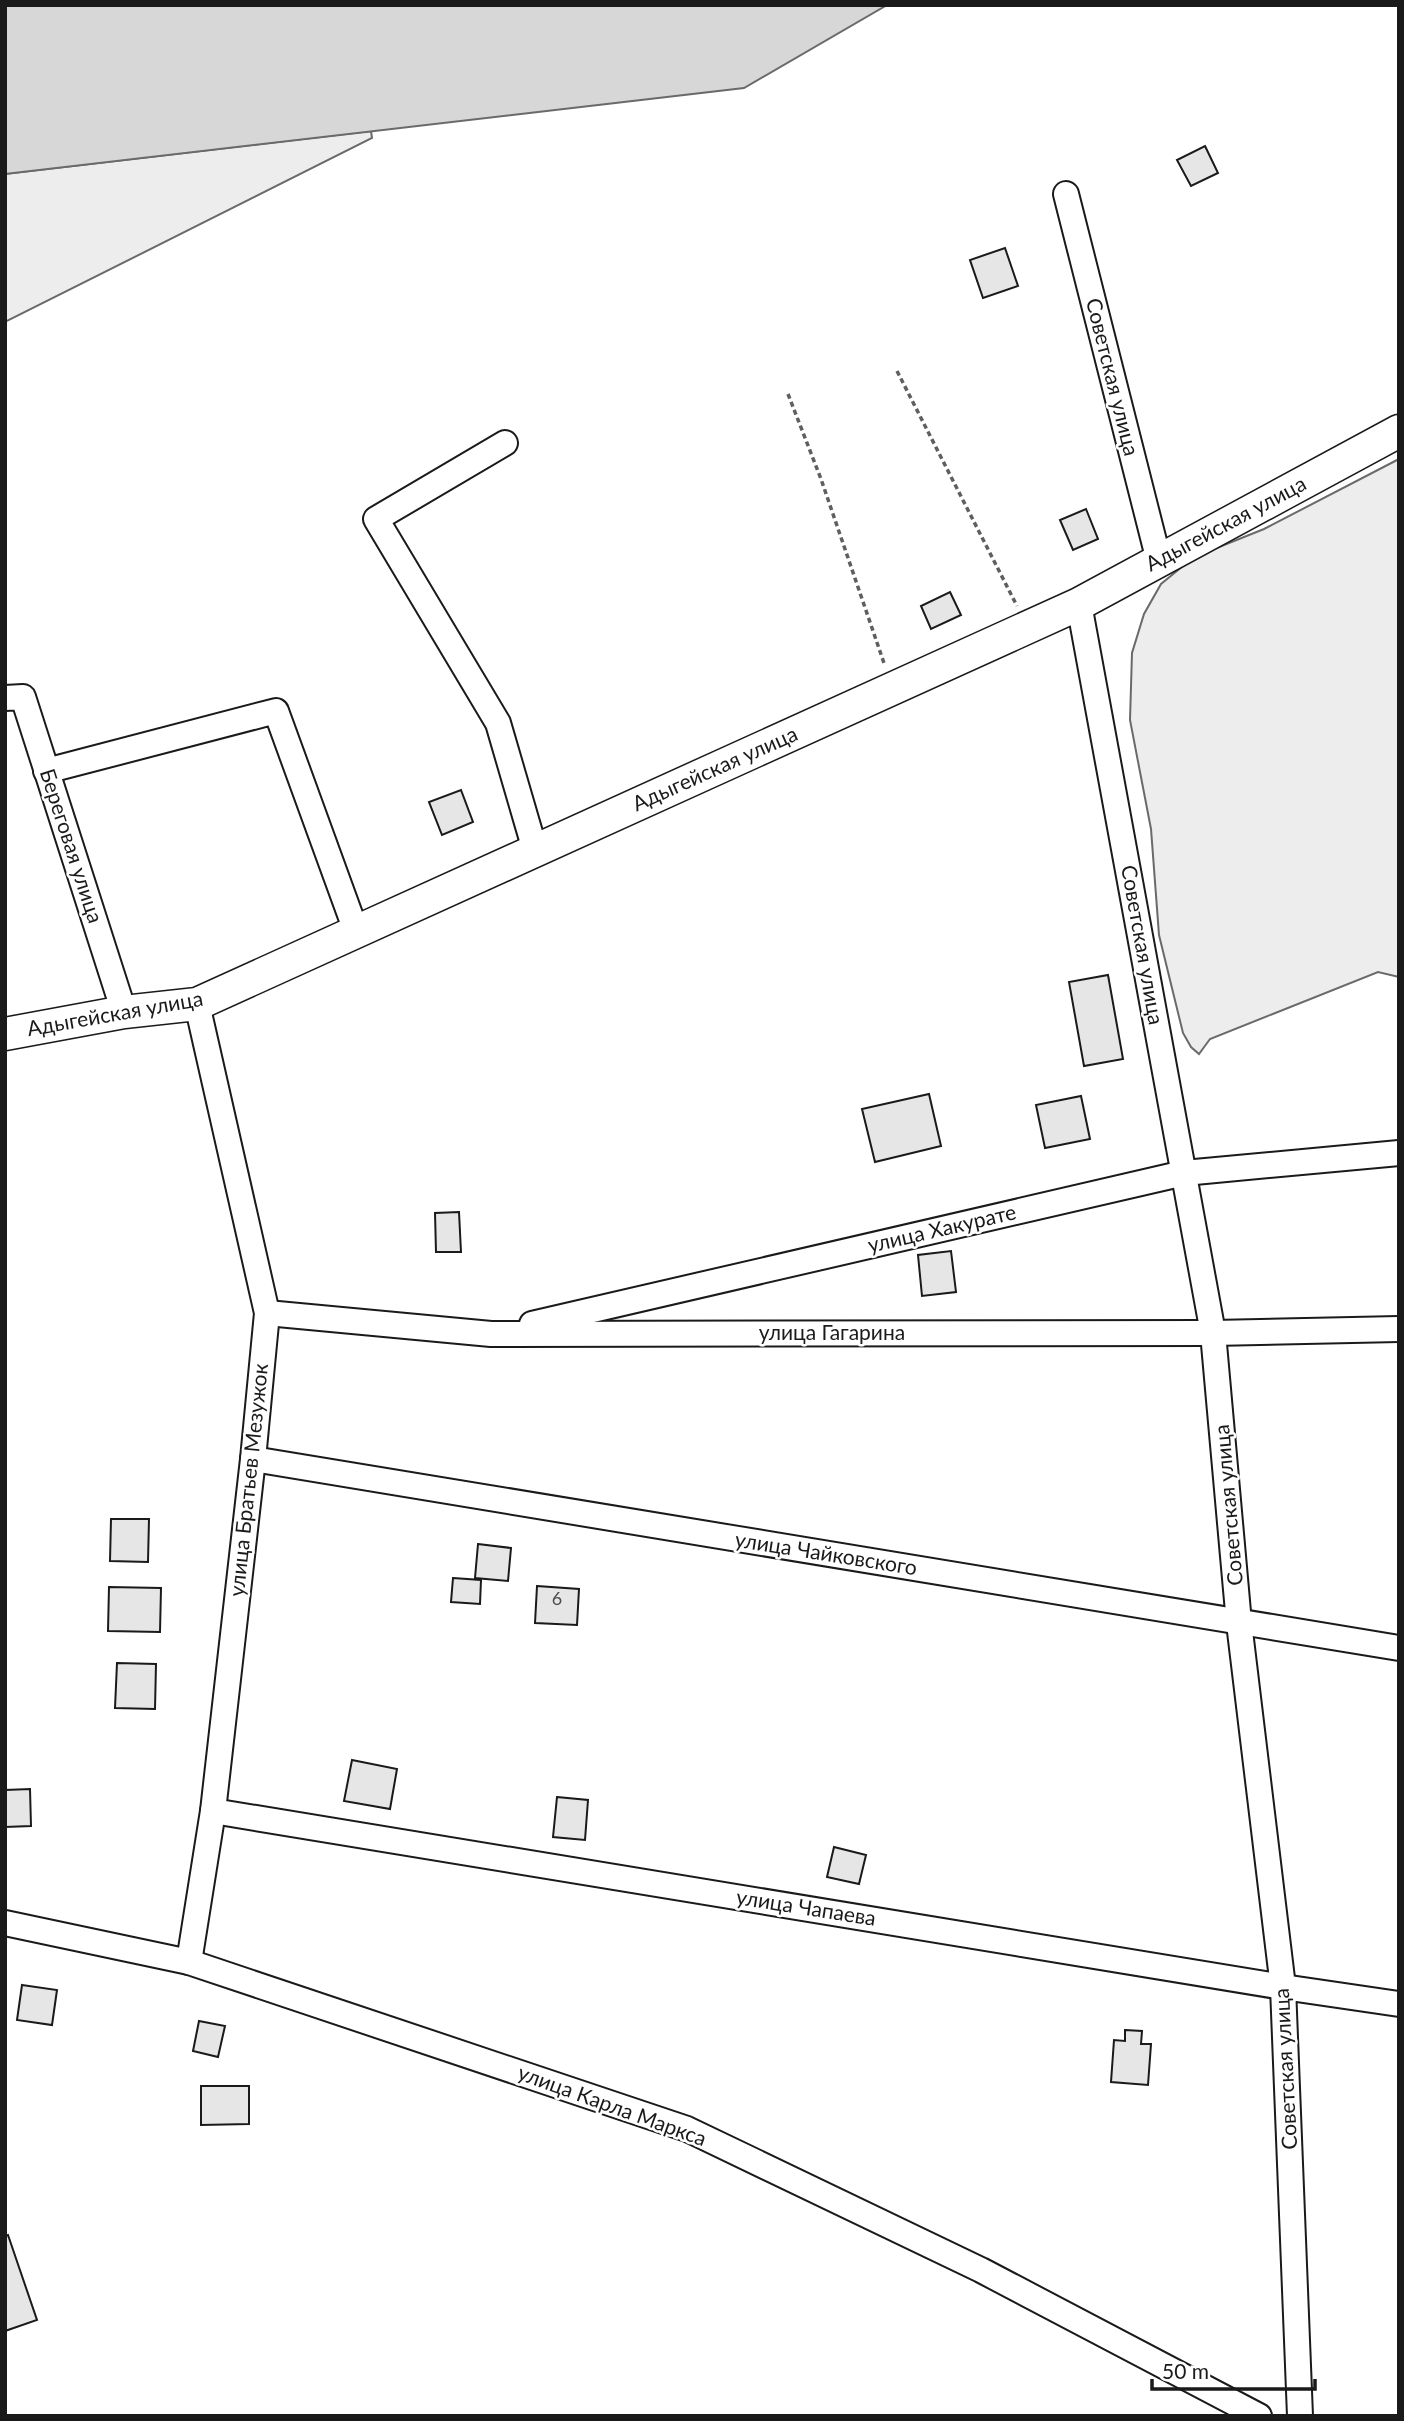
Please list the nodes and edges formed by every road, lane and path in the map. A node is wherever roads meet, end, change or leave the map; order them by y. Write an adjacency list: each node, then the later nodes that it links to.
1 (1066, 194): 6 (street, Советская улица)
2 (897, 370): 8 (path)
3 (788, 394): 9 (path)
4 (1399, 431): 6 (main road, Адыгейская улица)
5 (505, 443): 12 (street)
6 (1159, 561): 7 (main road, Адыгейская улица)
7 (1079, 604): 8 (main road, Адыгейская улица); 18 (street, Советская улица)
8 (1028, 627): 9 (main road, Адыгейская улица)
9 (892, 688): 12 (main road, Адыгейская улица)
10 (5, 698): 11 (street, Береговая улица)
11 (47, 771): 13 (street); 15 (street, Береговая улица)
12 (535, 850): 13 (main road, Адыгейская улица)
13 (356, 932): 14 (main road, Адыгейская улица)
14 (197, 1004): 15 (main road, Адыгейская улица); 19 (street, улица Братьев Мезужок)
15 (124, 1012): 16 (main road, Адыгейская улица)
16 (5, 1034)
17 (1399, 1153): 18 (street, улица Хакурате)
18 (1184, 1173): 21 (street, Советская улица); 22 (street, улица Хакурате)
19 (267, 1313): 22 (street, улица Гагарина); 23 (street, улица Братьев Мезужок)
20 (1399, 1329): 21 (street, улица Гагарина)
21 (1213, 1333): 22 (street, улица Гагарина); 24 (street, Советская улица)
22 (491, 1334)
23 (253, 1459): 24 (street, улица Чайковского); 26 (street, улица Братьев Мезужок)
24 (1239, 1623): 25 (street, улица Чайковского); 29 (street, Советская улица)
25 (1399, 1648)
26 (213, 1811): 28 (street, улица Братьев Мезужок); 29 (street, улица Чапаева)
27 (5, 1923): 28 (street, улица Карла Маркса)
28 (189, 1962): 31 (street, улица Карла Маркса)
29 (1283, 1987): 30 (street, улица Чапаева); 32 (street, Советская улица)
30 (1399, 2004)
31 (1259, 2416)
32 (1300, 2416)

